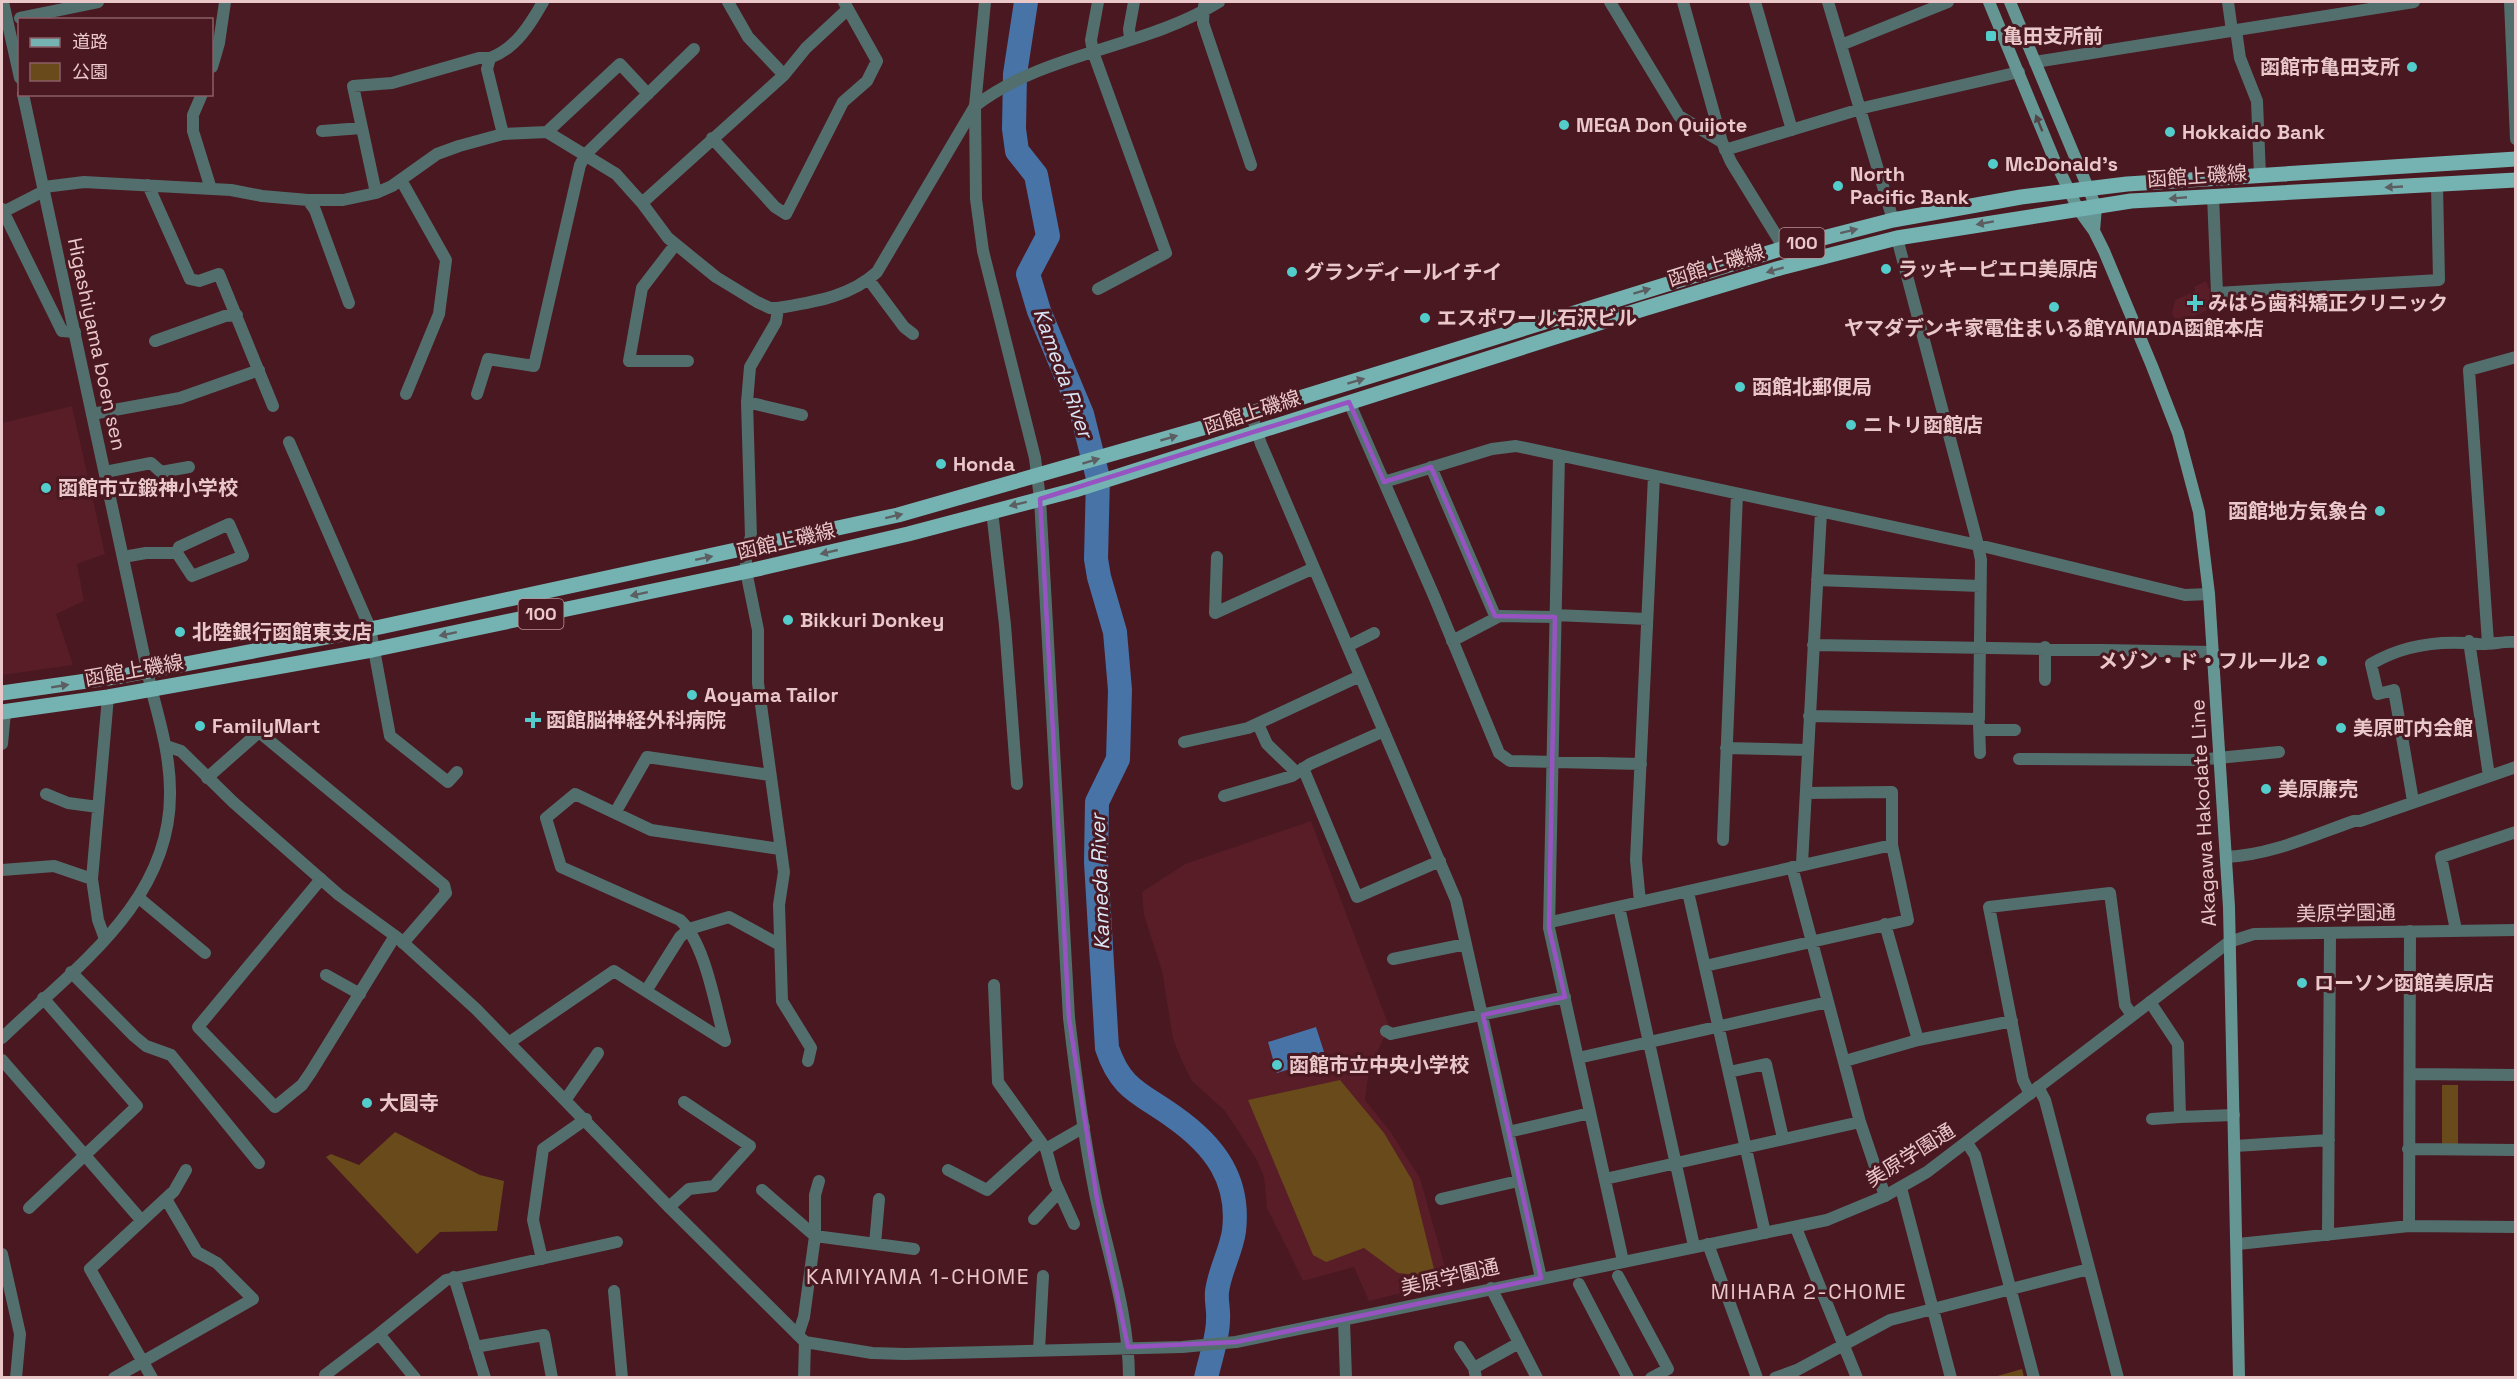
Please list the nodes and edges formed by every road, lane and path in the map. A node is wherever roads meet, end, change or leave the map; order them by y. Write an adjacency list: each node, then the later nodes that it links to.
1 (3, 2): 32 (street)
2 (98, 2): 23 (street)
3 (225, 2): 31 (street)
4 (543, 2): 29 (street)
5 (728, 2): 34 (street)
6 (985, 2): 38 (street)
7 (1098, 2): 28 (street)
8 (1134, 2): 25 (street)
9 (1219, 2): 22 (street)
10 (1610, 2): 47 (street)
11 (1683, 2): 47 (street)
12 (1755, 2): 41 (street)
13 (1828, 2): 26 (street)
14 (1948, 2): 26 (street)
15 (1989, 2): 33 (main road, Akagawa Hakodate Line)
16 (2010, 2): 30 (main road, Akagawa Hakodate Line)
17 (2228, 2): 24 (street)
18 (2414, 2): 20 (street)
19 (2510, 2): 46 (street)
20 (2383, 4): 24 (street)
21 (846, 5): 34 (street); 45 (street)
22 (1204, 6): 25 (street); 50 (street)
23 (20, 18)
24 (2234, 30): 30 (street); 51 (street)
25 (1130, 39): 28 (street)
26 (1841, 45): 39 (street)
27 (694, 49): 35 (street)
28 (1093, 52): 38 (street); 73 (street)
29 (490, 58): 40 (street); 44 (street)
30 (2035, 62): 58 (main road, Akagawa Hakodate Line)
31 (213, 64)
32 (18, 69)
33 (2019, 72): 39 (street); 59 (main road, Akagawa Hakodate Line, one-way to 33)
34 (784, 75): 45 (street)
35 (648, 94): 43 (street); 48 (street)
36 (23, 96): 56 (street, Higashiyama boen sen)
37 (201, 96): 57 (street)
38 (975, 106): 72 (street); 98 (street)
39 (1859, 109): 41 (street); 67 (street)
40 (362, 128): 42 (street); 60 (street)
41 (1792, 130): 47 (street)
42 (322, 131)
43 (547, 132): 44 (street); 48 (street)
44 (503, 134): 52 (street)
45 (712, 138): 63 (street)
46 (2516, 139)
47 (1723, 146): 71 (street)
48 (586, 154): 63 (street); 84 (street)
49 (2516, 159): 51 (main road, 函館上磯線 / 100)
50 (1251, 165)
51 (2260, 176): 58 (main road, 函館上磯線 / 100)
52 (401, 180): 60 (street); 83 (street)
53 (2516, 180): 55 (main road, 函館上磯線 / 100)
54 (147, 185): 56 (street); 57 (street); 76 (street)
55 (2436, 185): 61 (main road, 函館上磯線 / 100, one-way to 61); 61 (street)
56 (44, 189): 66 (street); 77 (street, Higashiyama boen sen)
57 (211, 189): 62 (street)
58 (2088, 189): 59 (main road, 函館上磯線 / 100); 64 (main road, Akagawa Hakodate Line)
59 (2069, 191): 65 (main road, Akagawa Hakodate Line); 67 (main road, 函館上磯線 / 100)
60 (376, 193): 62 (street)
61 (2213, 195): 64 (main road, 函館上磯線 / 100, one-way to 64)
62 (308, 200): 74 (street)
63 (642, 203): 70 (street)
64 (2096, 207): 65 (main road, 函館上磯線 / 100); 68 (main road, Akagawa Hakodate Line)
65 (2078, 209): 68 (main road, Akagawa Hakodate Line); 69 (main road, 函館上磯線 / 100, one-way to 69)
66 (3, 216): 77 (street)
67 (1893, 220): 71 (main road, 函館上磯線 / 100, one-way to 67)
68 (2094, 231): 113 (main road, Akagawa Hakodate Line)
69 (1897, 238): 86 (main road, 函館上磯線 / 100, one-way to 86); 104 (street)
70 (675, 245): 75 (street); 81 (street)
71 (1784, 248): 88 (main road, 函館上磯線 / 100, one-way to 71)
72 (869, 280): 75 (street); 78 (street)
73 (1098, 289)
74 (349, 303)
75 (778, 308): 85 (street)
76 (237, 315): 79 (street); 82 (street)
77 (75, 332): 89 (street, Higashiyama boen sen)
78 (913, 334)
79 (155, 341)
80 (2516, 357): 122 (street)
81 (688, 361)
82 (259, 370): 87 (street); 89 (street)
83 (406, 394)
84 (477, 394)
85 (747, 402): 90 (street); 105 (street)
86 (1349, 402): 91 (main road, 函館上磯線 / 100); 99 (street)
87 (273, 406)
88 (1251, 413): 91 (street); 98 (main road, 函館上磯線 / 100, one-way to 88)
89 (92, 414): 96 (street, Higashiyama boen sen)
90 (802, 415)
91 (1257, 432): 101 (main road, 函館上磯線 / 100); 109 (street)
92 (289, 441): 117 (street)
93 (1559, 455): 95 (street); 97 (street); 114 (street)
94 (189, 467): 96 (street)
95 (1431, 467): 99 (street); 115 (street)
96 (105, 472): 107 (street, Higashiyama boen sen)
97 (1654, 476): 100 (street); 116 (street)
98 (1037, 477): 101 (street); 105 (main road, 函館上磯線 / 100, one-way to 98)
99 (1384, 482): 119 (street)
100 (1737, 494): 103 (street); 144 (street)
101 (1040, 499): 102 (main road, 函館上磯線 / 100, one-way to 102); 230 (street)
102 (992, 511): 110 (main road, 函館上磯線 / 100, one-way to 110); 158 (street)
103 (1821, 512): 104 (street); 111 (street)
104 (1978, 545): 112 (street); 113 (street)
105 (746, 550): 110 (street); 117 (main road, 函館上磯線 / 100, one-way to 105)
106 (177, 553): 106 (street); 107 (street)
107 (123, 557): 129 (street, Higashiyama boen sen)
108 (1217, 557): 109 (street)
109 (1314, 568): 124 (street)
110 (746, 571): 127 (main road, 函館上磯線 / 100, one-way to 127); 155 (street)
111 (1816, 580): 112 (street); 123 (street)
112 (1980, 586): 126 (street)
113 (2209, 594): 128 (main road, Akagawa Hakodate Line)
114 (1555, 616): 115 (street); 116 (street); 150 (street)
115 (1496, 618): 119 (street)
116 (1647, 619): 151 (street)
117 (370, 628): 127 (street); 129 (main road, 函館上磯線 / 100)
118 (1374, 633): 124 (street)
119 (1452, 641): 150 (street)
120 (2469, 641): 122 (street); 156 (street); 162 (street)
121 (2516, 642): 122 (street)
122 (2488, 643)
123 (1813, 645): 126 (street); 136 (street)
124 (1348, 646): 130 (street)
125 (2045, 647): 126 (street); 128 (street); 131 (street)
126 (1979, 648): 138 (street)
127 (372, 650): 132 (main road, 函館上磯線 / 100); 154 (street)
128 (2213, 652): 148 (main road, Akagawa Hakodate Line)
129 (147, 671): 132 (street, Higashiyama boen sen); 133 (main road, 函館上磯線 / 100, one-way to 129)
130 (1360, 676): 137 (street); 140 (street)
131 (2045, 680)
132 (151, 688): 134 (main road, 函館上磯線 / 100); 143 (street, Higashiyama boen sen)
133 (2, 693)
134 (108, 697): 135 (main road, 函館上磯線 / 100); 163 (street)
135 (3, 712): 142 (street)
136 (1809, 716): 138 (street); 145 (street)
137 (1258, 724): 141 (street); 153 (street)
138 (1979, 724): 139 (street); 147 (street)
139 (2015, 730)
140 (1384, 731): 153 (street); 170 (street)
141 (1184, 742)
142 (2, 744)
143 (166, 746): 157 (street); 176 (street, Higashiyama boen sen)
144 (1726, 748): 145 (street); 166 (street)
145 (1807, 750): 159 (street)
146 (2279, 752): 148 (street)
147 (1980, 753)
148 (2220, 758): 149 (street); 169 (main road, Akagawa Hakodate Line)
149 (2019, 759)
150 (1554, 762): 151 (street); 179 (street)
151 (1641, 764): 177 (street)
152 (2516, 767): 156 (street)
153 (1299, 770): 161 (street); 170 (street)
154 (457, 772)
155 (770, 775): 164 (street); 168 (street)
156 (2489, 776): 162 (street)
157 (207, 778): 174 (street); 187 (street)
158 (1017, 784)
159 (1806, 793): 167 (street); 171 (street)
160 (46, 795): 163 (street)
161 (1224, 796)
162 (2414, 801): 169 (street)
163 (98, 807): 173 (street)
164 (615, 813): 168 (street); 181 (street)
165 (2516, 832): 182 (street)
166 (1723, 840)
167 (1892, 845): 171 (street); 180 (street)
168 (780, 849): 191 (street)
169 (2226, 857): 189 (main road, Akagawa Hakodate Line)
170 (1440, 861): 190 (street)
171 (1797, 866): 175 (street); 188 (street)
172 (2, 870): 173 (street)
173 (92, 879): 186 (street)
174 (321, 879): 187 (street); 199 (street)
175 (1688, 892): 177 (street); 194 (street)
176 (139, 898): 186 (street, Higashiyama boen sen); 192 (street)
177 (1640, 902): 178 (street)
178 (1619, 907): 179 (street); 212 (street)
179 (1551, 922): 200 (street)
180 (1885, 924): 188 (street); 210 (street)
181 (689, 929): 191 (street); 198 (street); 198 (street)
182 (2456, 930): 183 (street, 美原学園通); 184 (street, 美原学園通)
183 (2516, 930)
184 (2410, 931): 185 (street, 美原学園通); 219 (street)
185 (2330, 933): 189 (street, 美原学園通); 233 (street)
186 (105, 939): 195 (street, Higashiyama boen sen)
187 (399, 940): 199 (street); 211 (street)
188 (1812, 941): 194 (street); 202 (street)
189 (2229, 942): 203 (street, 美原学園通); 225 (main road, Akagawa Hakodate Line)
190 (1466, 944): 193 (street); 204 (street)
191 (780, 945): 216 (street)
192 (205, 953)
193 (1393, 960)
194 (1705, 966): 207 (street)
195 (71, 972): 201 (street, Higashiyama boen sen); 242 (street)
196 (326, 975): 199 (street)
197 (994, 985): 235 (street)
198 (646, 991): 211 (street)
199 (360, 994)
200 (1565, 997): 204 (street); 214 (street)
201 (44, 998): 209 (street, Higashiyama boen sen); 240 (street)
202 (1828, 1002): 207 (street); 217 (street)
203 (2150, 1002): 205 (street, 美原学園通); 226 (street)
204 (1482, 1015): 208 (street); 231 (street)
205 (2132, 1015): 206 (street); 221 (street, 美原学園通)
206 (2012, 1021): 210 (street); 221 (street)
207 (1719, 1027): 212 (street); 218 (street)
208 (1386, 1032)
209 (2, 1038)
210 (1918, 1040): 217 (street)
211 (510, 1042): 222 (street)
212 (1649, 1042): 214 (street); 241 (street)
213 (598, 1053): 222 (street)
214 (1578, 1058): 224 (street)
215 (2, 1060): 240 (street)
216 (808, 1061)
217 (1845, 1061): 229 (street)
218 (1729, 1072): 232 (street); 237 (street)
219 (2410, 1074): 220 (street); 238 (street)
220 (2516, 1075)
221 (2034, 1090): 234 (street, 美原学園通); 275 (street)
222 (566, 1099): 227 (street)
223 (684, 1102): 255 (street)
224 (1590, 1113): 231 (street); 245 (street)
225 (2234, 1115): 226 (street); 236 (main road, Akagawa Hakodate Line)
226 (2180, 1117): 228 (street)
227 (586, 1119): 255 (street); 273 (street)
228 (2152, 1119)
229 (1860, 1122): 232 (street); 251 (street)
230 (1084, 1127): 235 (street); 291 (street)
231 (1508, 1132): 247 (street)
232 (1783, 1138): 237 (street)
233 (2329, 1140): 236 (street); 264 (street)
234 (1967, 1143): 248 (street, 美原学園通); 282 (street)
235 (1043, 1145): 244 (street); 250 (street)
236 (2235, 1146): 269 (main road, Akagawa Hakodate Line)
237 (1744, 1147): 241 (street); 263 (street)
238 (2408, 1149): 239 (street); 260 (street)
239 (2516, 1150)
240 (84, 1154): 256 (street); 258 (street)
241 (1675, 1162): 245 (street); 270 (street)
242 (259, 1163)
243 (186, 1170): 252 (street)
244 (948, 1170)
245 (1605, 1179): 274 (street)
246 (819, 1181): 265 (street)
247 (1518, 1181): 254 (street); 279 (street)
248 (1901, 1188): 251 (street, 美原学園通); 284 (street)
249 (762, 1190): 265 (street)
250 (1059, 1192): 257 (street); 259 (street)
251 (1885, 1196): 262 (street, 美原学園通)
252 (166, 1199): 258 (street); 294 (street)
253 (879, 1199): 267 (street)
254 (1441, 1199)
255 (669, 1207): 287 (street)
256 (29, 1208)
257 (1034, 1219)
258 (142, 1221): 294 (street)
259 (1074, 1224)
260 (2409, 1226): 261 (street); 264 (street)
261 (2516, 1227)
262 (1796, 1228): 263 (street, 美原学園通); 289 (street)
263 (1765, 1233): 268 (street, 美原学園通)
264 (2328, 1234): 269 (street)
265 (815, 1236): 267 (street); 287 (street)
266 (617, 1242): 273 (street)
267 (875, 1244): 271 (street)
268 (1708, 1244): 270 (street, 美原学園通); 310 (street)
269 (2238, 1244): 316 (main road, Akagawa Hakodate Line)
270 (1694, 1246): 274 (street, 美原学園通)
271 (914, 1249)
272 (2, 1254): 296 (street)
273 (543, 1259): 278 (street)
274 (1623, 1261): 279 (street, 美原学園通)
275 (2089, 1269): 282 (street); 315 (street)
276 (1043, 1276): 293 (street)
277 (1618, 1276): 309 (street)
278 (454, 1277): 286 (street); 290 (street)
279 (1541, 1278): 281 (street, 美原学園通)
280 (1579, 1284): 308 (street)
281 (1491, 1288): 285 (street, 美原学園通); 288 (street)
282 (2011, 1290): 284 (street); 314 (street)
283 (614, 1291): 303 (street)
284 (1934, 1310): 289 (street); 313 (street)
285 (1344, 1321): 291 (street, 美原学園通); 306 (street)
286 (379, 1334): 299 (street); 300 (street)
287 (801, 1338): 293 (street, 美原学園通); 304 (street)
288 (1519, 1343): 295 (street); 307 (street)
289 (1844, 1345): 311 (street); 312 (street)
290 (475, 1347): 301 (street); 302 (street)
291 (1128, 1347): 293 (street, 美原学園通); 305 (street)
292 (1460, 1347): 295 (street)
293 (1040, 1350)
294 (143, 1362): 297 (street); 298 (street)
295 (1475, 1373)
296 (16, 1377)
297 (114, 1377)
298 (152, 1377)
299 (328, 1377)
300 (415, 1377)
301 (485, 1377)
302 (552, 1377)
303 (622, 1377)
304 (804, 1377)
305 (1129, 1377)
306 (1346, 1377)
307 (1537, 1377)
308 (1628, 1377)
309 (1651, 1377)
310 (1756, 1377)
311 (1774, 1377)
312 (1857, 1377)
313 (1951, 1377)
314 (2034, 1377)
315 (2118, 1377)
316 (2239, 1377)

